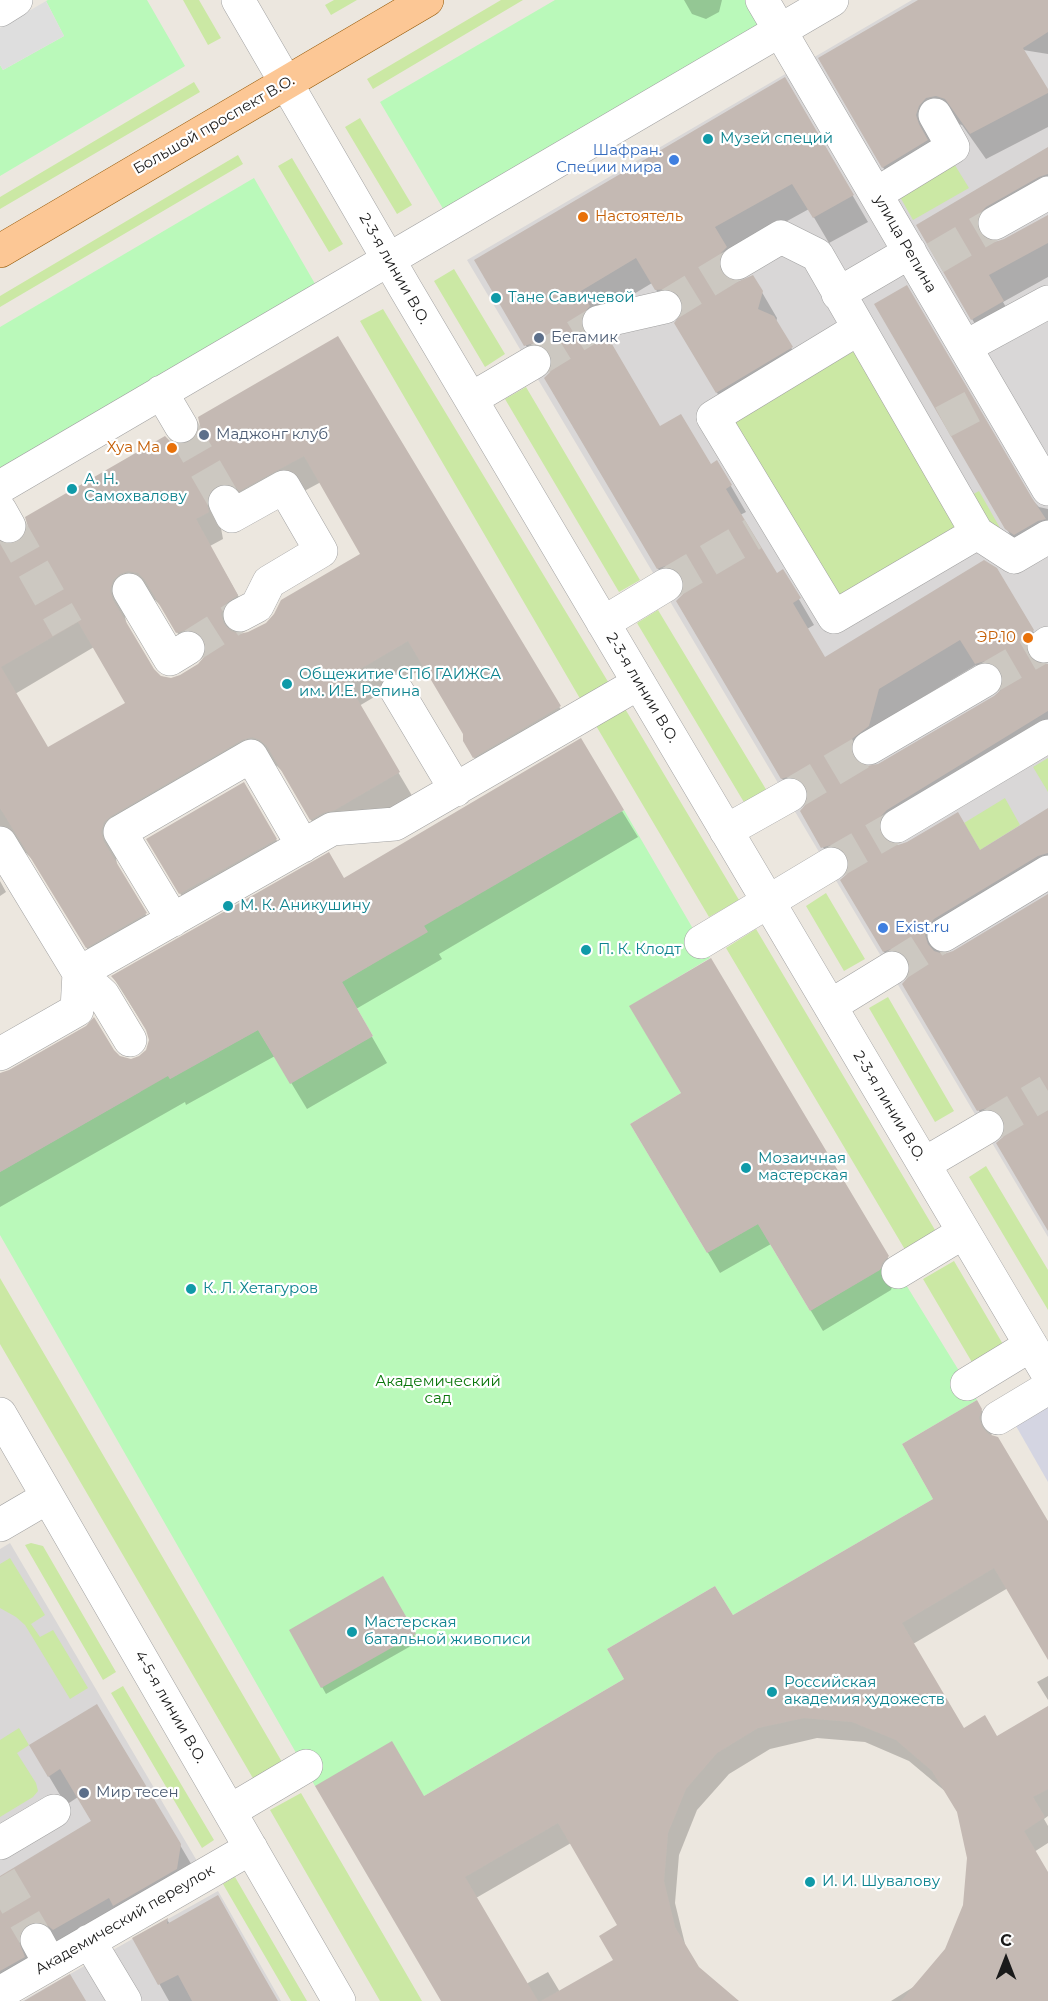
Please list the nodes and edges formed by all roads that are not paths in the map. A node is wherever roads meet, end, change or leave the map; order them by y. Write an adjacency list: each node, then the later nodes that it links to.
1 (16, 0): 6 (street)
2 (238, 0): 8 (street, 2-3-я линии В.О.)
3 (427, 0): 8 (main road, Большой проспект В.О.)
4 (762, 0): 7 (street, улица Репина)
5 (832, 0): 7 (street)
6 (0, 10)
7 (780, 30): 11 (street, улица Репина); 14 (street)
8 (286, 83): 13 (main road, Большой проспект В.О.); 14 (street, 2-3-я линии В.О.)
9 (935, 115): 11 (street)
10 (1048, 193): 12 (street)
11 (876, 194): 15 (street, улица Репина)
12 (995, 223)
13 (0, 251)
14 (388, 258): 24 (street); 25 (street, 2-3-я линии В.О.)
15 (921, 259): 17 (street); 22 (street, улица Репина)
16 (737, 263): 17 (street)
17 (838, 294): 21 (street)
18 (1048, 302): 22 (street)
19 (665, 307): 20 (street)
20 (599, 322)
21 (858, 329): 30 (street); 30 (street)
22 (965, 347): 28 (street, улица Репина)
23 (534, 362): 25 (street)
24 (161, 392): 26 (street); 27 (street)
25 (471, 399): 35 (street, 2-3-я линии В.О.)
26 (181, 426)
27 (0, 487)
28 (1048, 489)
29 (225, 502): 34 (street)
30 (977, 533): 31 (street)
31 (1048, 537)
32 (666, 585): 35 (street)
33 (129, 590): 36 (street)
34 (240, 615)
35 (603, 623): 38 (street, 2-3-я линии В.О.)
36 (188, 648)
37 (986, 680): 41 (street)
38 (639, 683): 42 (street); 45 (street, 2-3-я линии В.О.)
39 (397, 691): 42 (street)
40 (1048, 736): 44 (street)
41 (869, 748)
42 (456, 790): 47 (street)
43 (790, 795): 45 (street)
44 (897, 826)
45 (726, 831): 50 (street, 2-3-я линии В.О.)
46 (0, 843): 55 (street)
47 (303, 846): 51 (street); 51 (street)
48 (831, 864): 50 (street)
49 (1048, 872): 52 (street)
50 (769, 903): 53 (street); 56 (street, 2-3-я линии В.О.)
51 (173, 920): 55 (street)
52 (944, 935)
53 (701, 942)
54 (892, 968): 56 (street)
55 (79, 973): 57 (street); 58 (street)
56 (830, 1006): 60 (street, 2-3-я линии В.О.)
57 (130, 1040)
58 (0, 1054)
59 (987, 1127): 60 (street)
60 (924, 1164): 61 (street, 2-3-я линии В.О.)
61 (964, 1232): 62 (street); 63 (street, 2-3-я линии В.О.)
62 (898, 1272)
63 (1031, 1346): 64 (street, 2-3-я линии В.О.); 65 (street)
64 (1048, 1374)
65 (967, 1384)
66 (1048, 1388): 68 (street)
67 (0, 1414): 69 (street, 4-5-я линии В.О.)
68 (998, 1418)
69 (48, 1497): 70 (street); 73 (street, 4-5-я линии В.О.)
70 (0, 1525)
71 (306, 1766): 73 (street)
72 (54, 1811): 74 (street)
73 (230, 1811): 75 (street, 4-5-я линии В.О.)
74 (0, 1843)
75 (251, 1848): 76 (street, Академический переулок); 79 (street, 4-5-я линии В.О.)
76 (89, 1941): 77 (street, Академический переулок); 78 (street)
77 (4, 1995)
78 (125, 2001)
79 (339, 2001)

